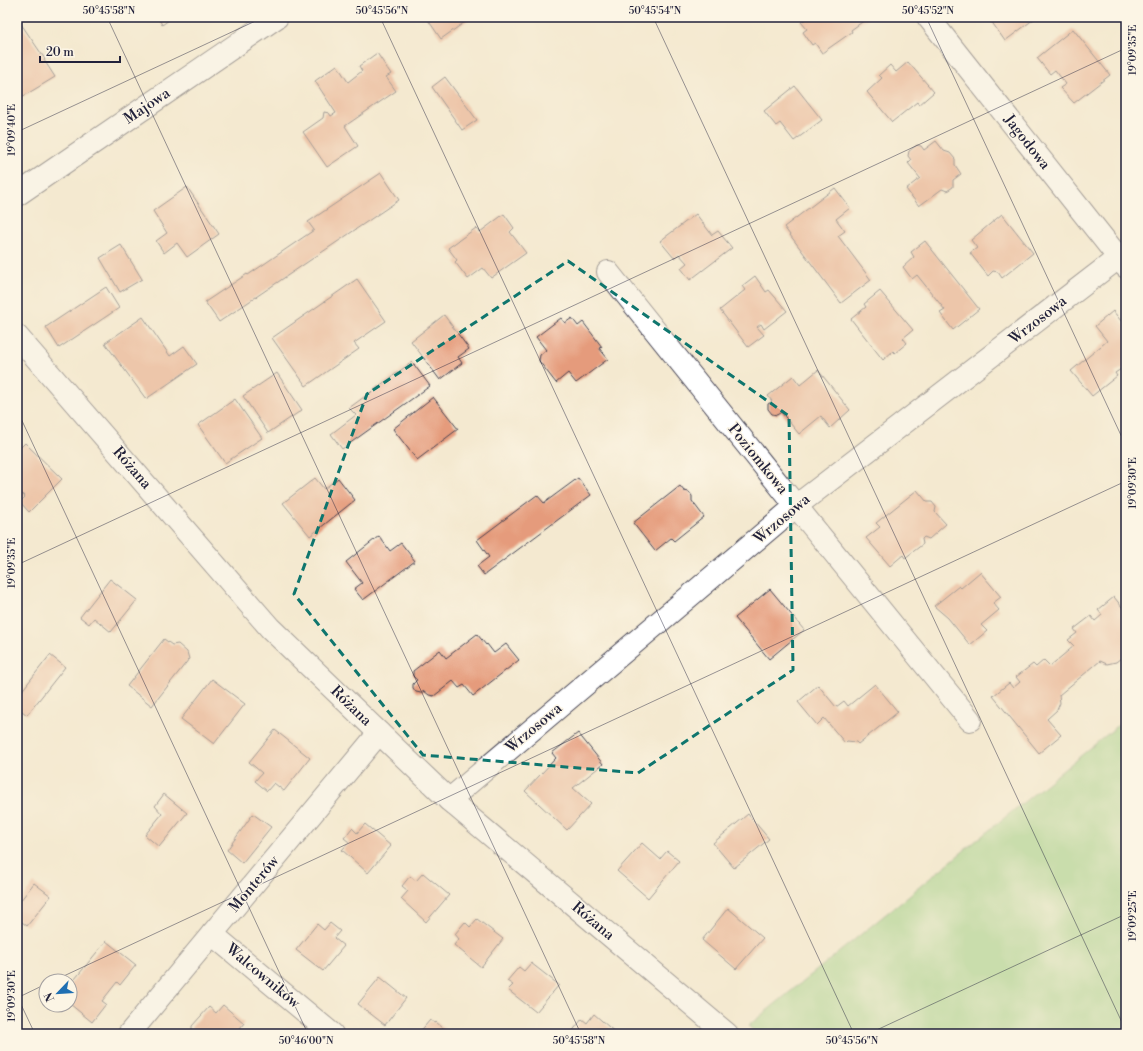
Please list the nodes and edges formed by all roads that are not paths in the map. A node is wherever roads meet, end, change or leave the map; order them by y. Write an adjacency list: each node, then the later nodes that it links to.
1 (277, 17): 3 (street, Majowa)
2 (928, 17): 4 (street, Jagodowa)
3 (17, 195)
4 (1124, 259): 7 (street, Wrzosowa)
5 (608, 272): 7 (street, Poziomkowa)
6 (17, 336): 9 (street, Różana)
7 (796, 506): 8 (street, Poziomkowa); 10 (street, Wrzosowa)
8 (970, 720)
9 (379, 733): 10 (street, Różana); 11 (street, Monterów)
10 (449, 800): 14 (street, Różana)
11 (212, 934): 12 (street, Monterów); 13 (street, Walcowników)
12 (129, 1034)
13 (332, 1034)
14 (727, 1034)

